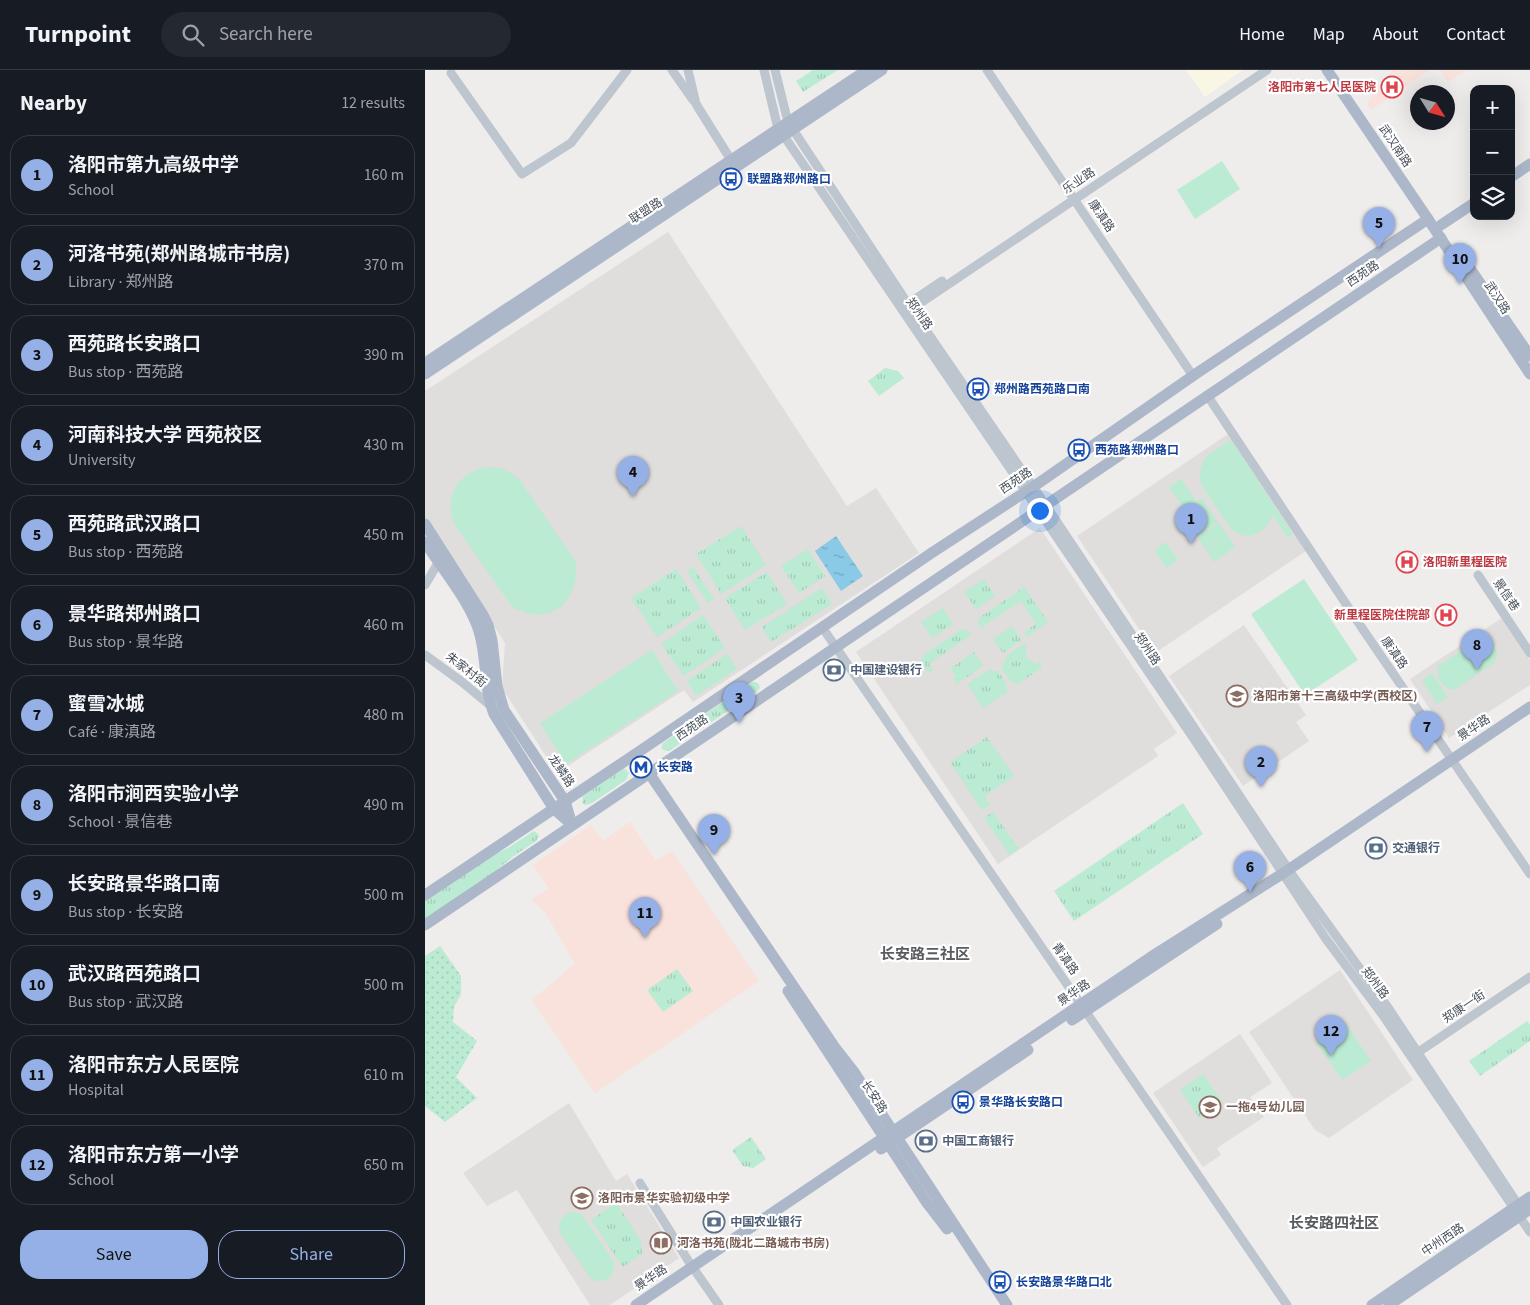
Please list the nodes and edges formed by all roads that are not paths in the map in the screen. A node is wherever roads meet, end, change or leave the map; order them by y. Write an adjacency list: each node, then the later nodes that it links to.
1 (627, 70): 14 (street)
2 (672, 70): 15 (street)
3 (688, 70): 15 (street)
4 (764, 70): 16 (street, 郑州路)
5 (775, 70): 16 (street, 郑州路)
6 (867, 70): 16 (main road, 联盟路)
7 (882, 70): 16 (main road, 联盟路)
8 (987, 70): 20 (street, 康滇路)
9 (993, 70): 20 (street, 康滇路)
10 (1257, 70): 20 (street, 乐业路)
11 (1267, 70): 20 (street, 乐业路)
12 (1327, 70): 22 (main road, 武汉南路)
13 (1334, 70): 23 (main road, 武汉南路)
14 (451, 73)
15 (696, 104): 17 (street)
16 (786, 129): 17 (main road, 联盟路); 25 (street, 郑州路); 28 (main road, 联盟路)
17 (731, 160): 27 (main road, 联盟路)
18 (1530, 164): 19 (main road)
19 (1514, 175)
20 (1075, 195): 25 (street, 乐业路); 29 (street, 康滇路)
21 (1470, 206): 23 (main road)
22 (1428, 219): 23 (main road); 24 (main road, 武汉南路); 29 (main road, 西苑路)
23 (1441, 225): 24 (main road); 26 (main road, 武汉路)
24 (1441, 238): 30 (main road, 武汉路); 31 (main road, 西苑路)
25 (906, 309): 32 (street, 郑州路)
26 (1530, 356)
27 (425, 363)
28 (425, 374)
29 (1195, 374): 32 (main road, 西苑路)
30 (1530, 374)
31 (1209, 394): 33 (main road, 西苑路); 47 (street, 康滇路)
32 (1029, 490): 33 (street, 郑州路); 39 (main road, 西苑路)
33 (1041, 507): 40 (main road, 西苑路); 53 (street, 郑州路)
34 (425, 524): 49 (main road, 龙鳞路)
35 (425, 542): 36 (main road, 龙鳞路)
36 (439, 563): 38 (street); 43 (main road, 龙鳞路)
37 (1478, 575): 41 (street, 景信巷)
38 (425, 585)
39 (822, 627): 40 (street, 青滇路); 46 (main road, 西苑路)
40 (835, 647): 48 (main road, 西苑路); 58 (street, 青滇路)
41 (1530, 653)
42 (425, 655): 43 (street, 朱家村街)
43 (491, 706): 50 (main road, 龙鳞路)
44 (1530, 707): 47 (main road, 景华路)
45 (1530, 714): 47 (main road, 景华路)
46 (635, 755): 48 (main road, 长安路); 49 (main road, 西苑路)
47 (1455, 761): 52 (street, 康滇路); 53 (main road, 景华路); 54 (street, 康滇路)
48 (647, 775): 51 (main road, 西苑路); 60 (main road, 长安路)
49 (565, 801): 50 (main road, 西苑路); 51 (main road, 龙鳞路)
50 (554, 809): 51 (main road, 龙鳞路); 55 (main road, 西苑路)
51 (572, 825): 56 (main road, 西苑路)
52 (1530, 867)
53 (1287, 874): 58 (main road, 景华路); 59 (street, 郑州路)
54 (1530, 874)
55 (425, 895)
56 (425, 925)
57 (1530, 977): 59 (street, 郑康一街)
58 (1084, 1008): 60 (main road, 景华路); 71 (street, 青滇路)
59 (1415, 1055): 63 (street, 郑州路)
60 (891, 1138): 65 (main road, 景华路); 69 (main road, 长安路); 70 (main road, 长安路)
61 (640, 1183): 65 (street)
62 (1530, 1197): 63 (main road, 中州西路)
63 (1522, 1213): 64 (street, 郑州路); 72 (main road, 中州西路); 73 (main road, 中州西路)
64 (1530, 1232)
65 (695, 1270): 66 (main road, 景华路); 67 (main road, 景华路); 68 (street)
66 (636, 1305)
67 (647, 1305)
68 (719, 1305)
69 (998, 1305)
70 (1007, 1305)
71 (1287, 1305)
72 (1372, 1305)
73 (1389, 1305)

